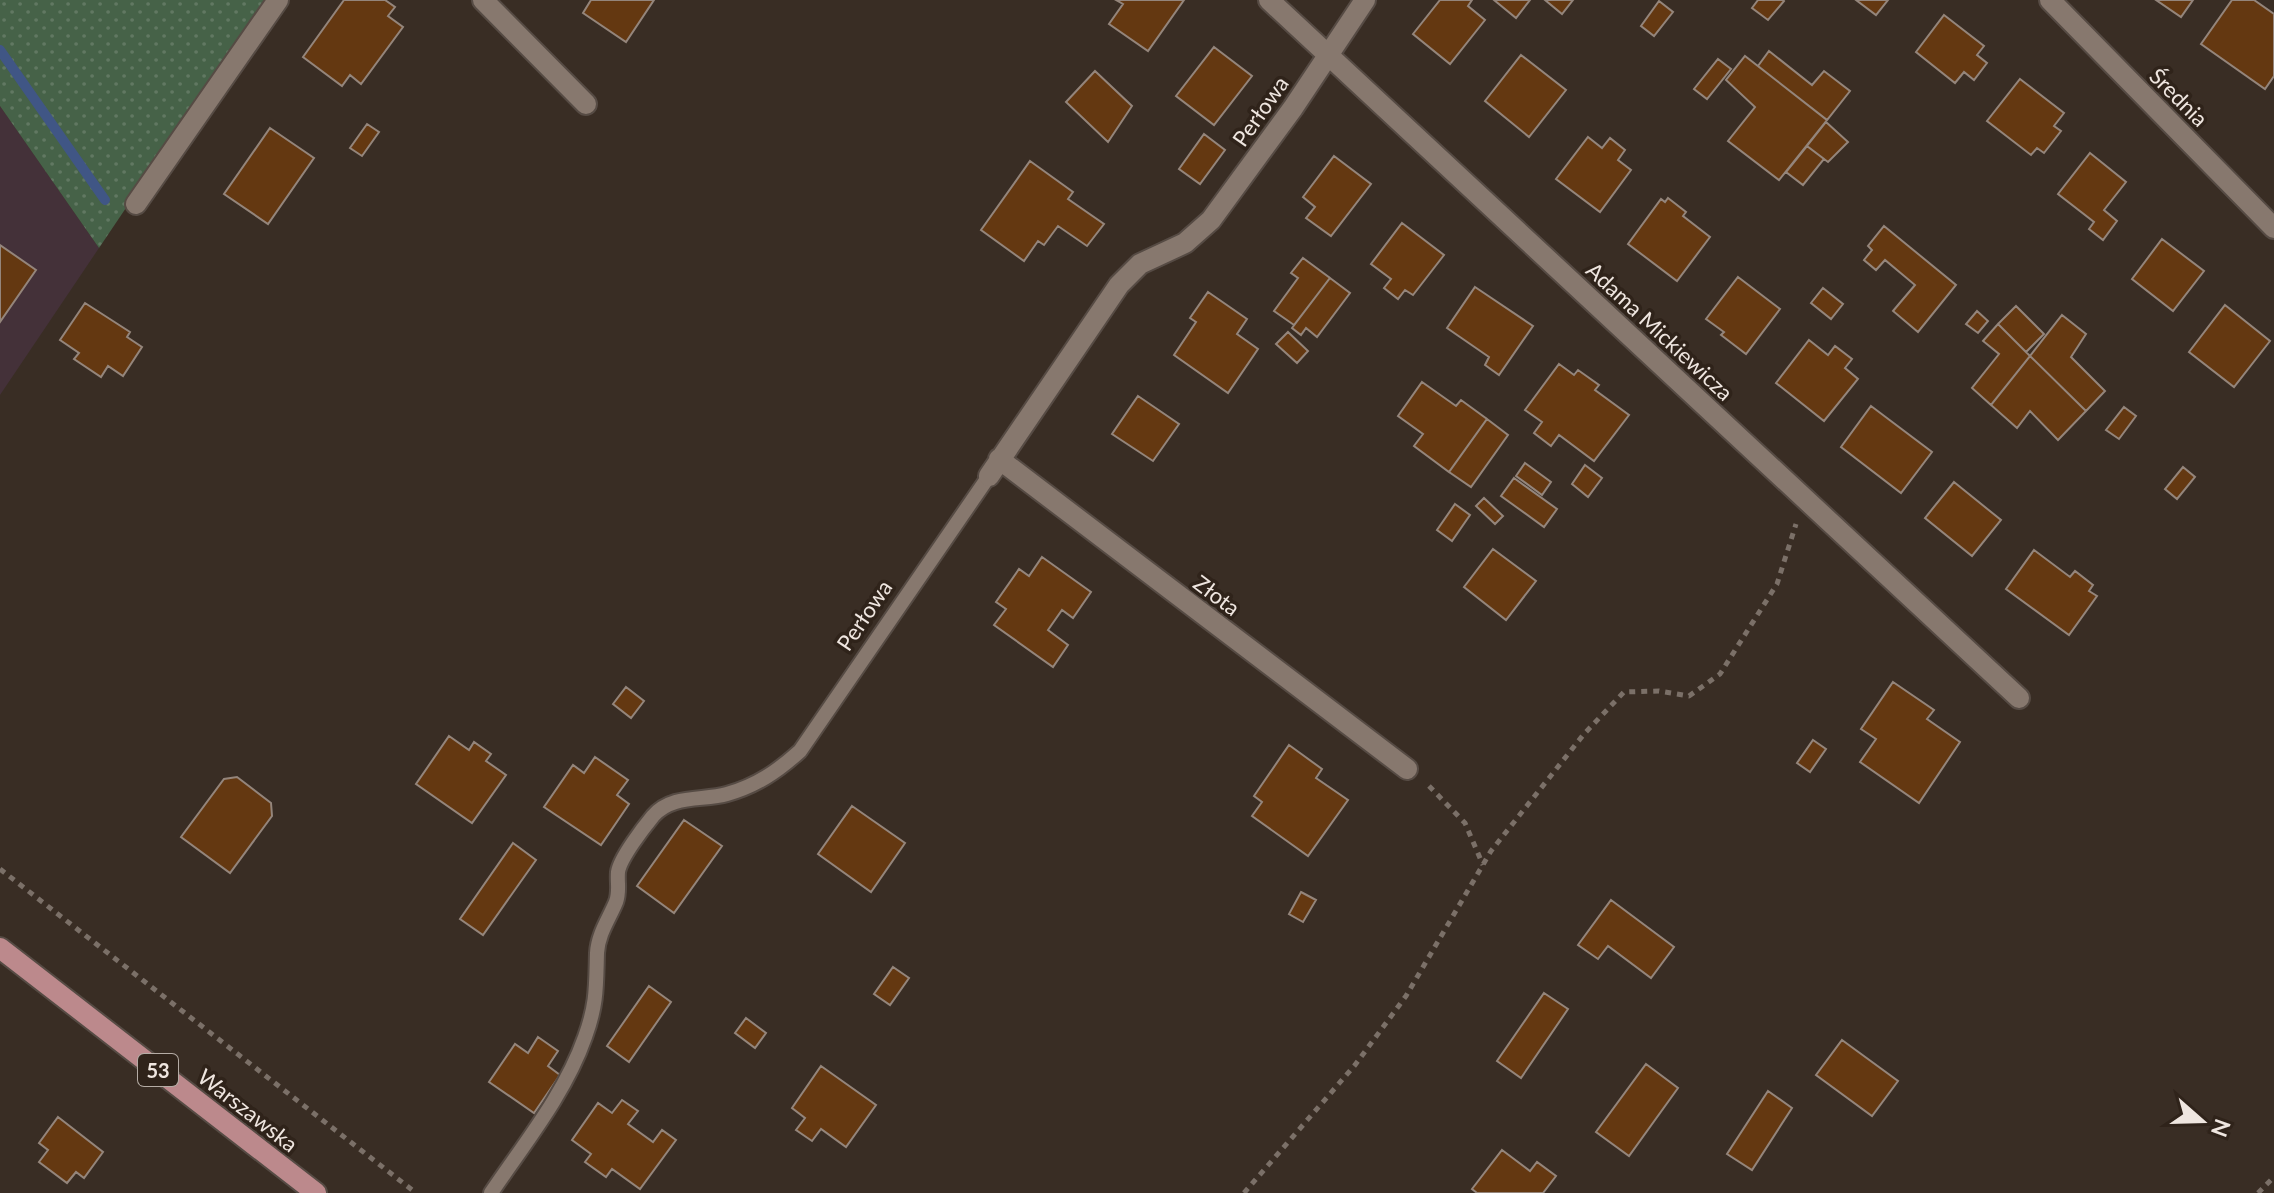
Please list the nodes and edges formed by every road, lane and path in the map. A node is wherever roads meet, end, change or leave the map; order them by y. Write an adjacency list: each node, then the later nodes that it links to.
1 (278, 0): 8 (street)
2 (483, 0): 7 (street)
3 (1269, 0): 6 (street, Adama Mickiewicza)
4 (1365, 0): 6 (street, Perłowa)
5 (2050, 0): 9 (street, Średnia)
6 (1327, 55): 10 (street, Perłowa); 11 (street, Adama Mickiewicza)
7 (586, 104)
8 (136, 204)
9 (2274, 228)
10 (994, 468): 13 (street, Złota); 20 (lane, Perłowa)
11 (1805, 497): 12 (street, Adama Mickiewicza); 14 (path)
12 (2019, 698)
13 (1407, 769): 14 (path)
14 (1483, 866): 21 (path)
15 (0, 869): 19 (path)
16 (0, 948): 18 (main road, Warszawska / 53)
17 (2274, 1177): 22 (path)
18 (316, 1193)
19 (416, 1193)
20 (491, 1193)
21 (1244, 1193)
22 (2258, 1193)

